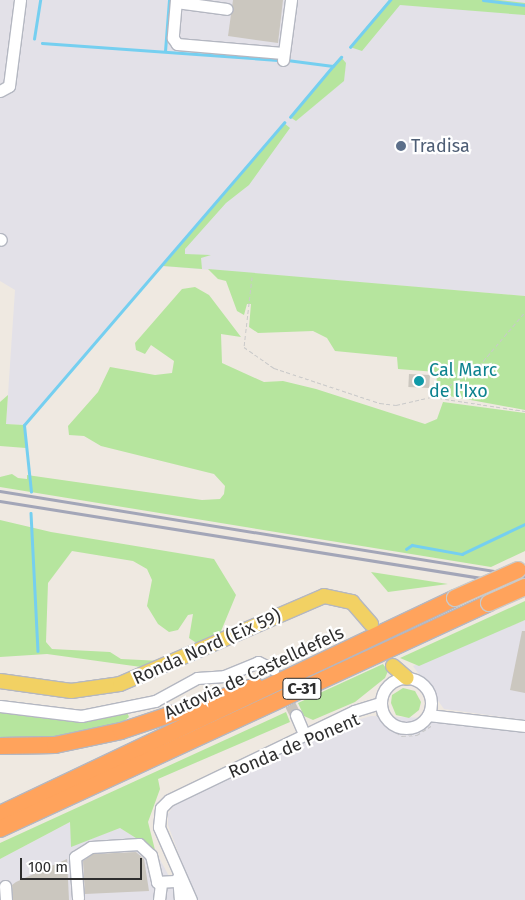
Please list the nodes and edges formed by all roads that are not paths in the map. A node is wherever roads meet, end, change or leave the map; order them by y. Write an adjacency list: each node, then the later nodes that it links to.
1 (20, 0): 5 (street)
2 (291, 0): 3 (street)
3 (176, 1): 4 (street)
4 (227, 9)
5 (0, 91)
6 (521, 569): 10 (highway, Autovia de Castelldefels / C-31, bridge)
7 (525, 587): 19 (highway, Autovia de Castelldefels / C-31, bridge)
8 (371, 624): 11 (main road, Ronda Nord (Eix 59))
9 (273, 669): 13 (street)
10 (306, 671): 18 (highway); 20 (highway, Autovia de Castelldefels / C-31)
11 (0, 681)
12 (381, 703): 14 (street); 14 (street); 17 (street, Ronda de Ponent)
13 (0, 706)
14 (435, 714): 16 (street)
15 (296, 716): 17 (street)
16 (525, 726)
17 (304, 734): 23 (street, Ronda de Ponent)
18 (0, 746)
19 (73, 795): 21 (highway, Autovia de Castelldefels / C-31); 22 (highway)
20 (0, 814)
21 (0, 828)
22 (0, 837)
23 (173, 861): 24 (street); 31 (street)
24 (179, 881): 25 (street); 30 (street)
25 (161, 884): 27 (street); 29 (street)
26 (6, 886): 28 (street)
27 (78, 898)
28 (6, 900)
29 (159, 900)
30 (180, 900)
31 (191, 900)

